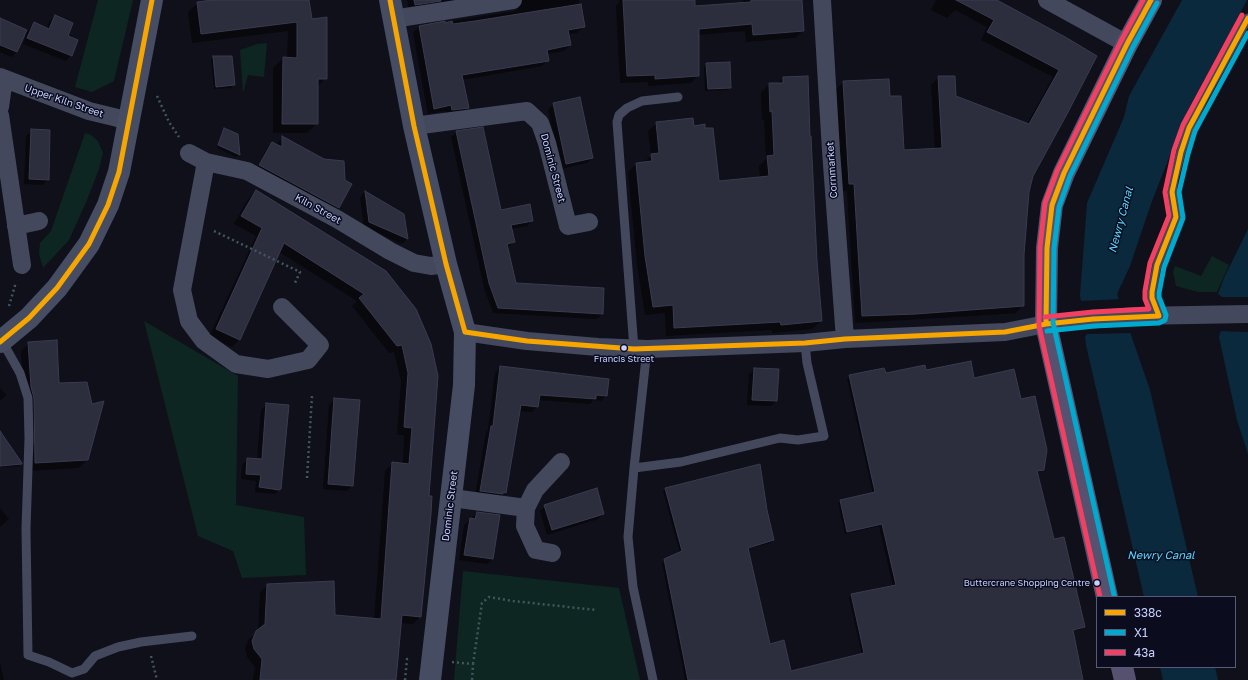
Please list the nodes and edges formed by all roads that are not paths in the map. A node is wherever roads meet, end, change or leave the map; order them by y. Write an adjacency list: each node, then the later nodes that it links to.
1 (152, 0): 13 (main road)
2 (513, 0): 6 (street)
3 (822, 0): 27 (street, Cornmarket)
4 (1047, 0): 8 (street)
5 (1151, 0): 8 (main road)
6 (391, 10): 14 (main road, Dominic Street)
7 (1248, 18): 24 (lane)
8 (1127, 44): 25 (main road)
9 (2, 78): 11 (street); 13 (street, Upper Kiln Street)
10 (678, 97): 30 (lane)
11 (0, 107)
12 (0, 115): 19 (street)
13 (130, 121): 28 (main road)
14 (414, 126): 18 (street, Dominic Street); 20 (main road, Dominic Street)
15 (189, 152): 16 (street, Kiln Street)
16 (206, 162): 20 (street, Kiln Street); 22 (street)
17 (39, 221): 19 (street)
18 (589, 222)
19 (16, 226): 21 (street)
20 (446, 264): 26 (main road, Dominic Street)
21 (22, 265)
22 (282, 307)
23 (1248, 314): 24 (street)
24 (1159, 316): 25 (street)
25 (1046, 324): 27 (street); 36 (main road)
26 (465, 332): 30 (street); 33 (main road, Dominic Street)
27 (845, 340): 29 (street)
28 (1, 342): 40 (lane)
29 (805, 343): 30 (street); 32 (lane)
30 (641, 349): 32 (lane)
31 (561, 462): 34 (street)
32 (634, 468): 41 (lane)
33 (452, 498): 34 (street); 39 (main road, Dominic Street)
34 (526, 508): 35 (street)
35 (552, 553)
36 (1107, 596)
37 (192, 636): 40 (lane)
38 (1122, 668): 42 (main road)
39 (431, 670)
40 (73, 676)
41 (653, 680)
42 (1125, 680)

